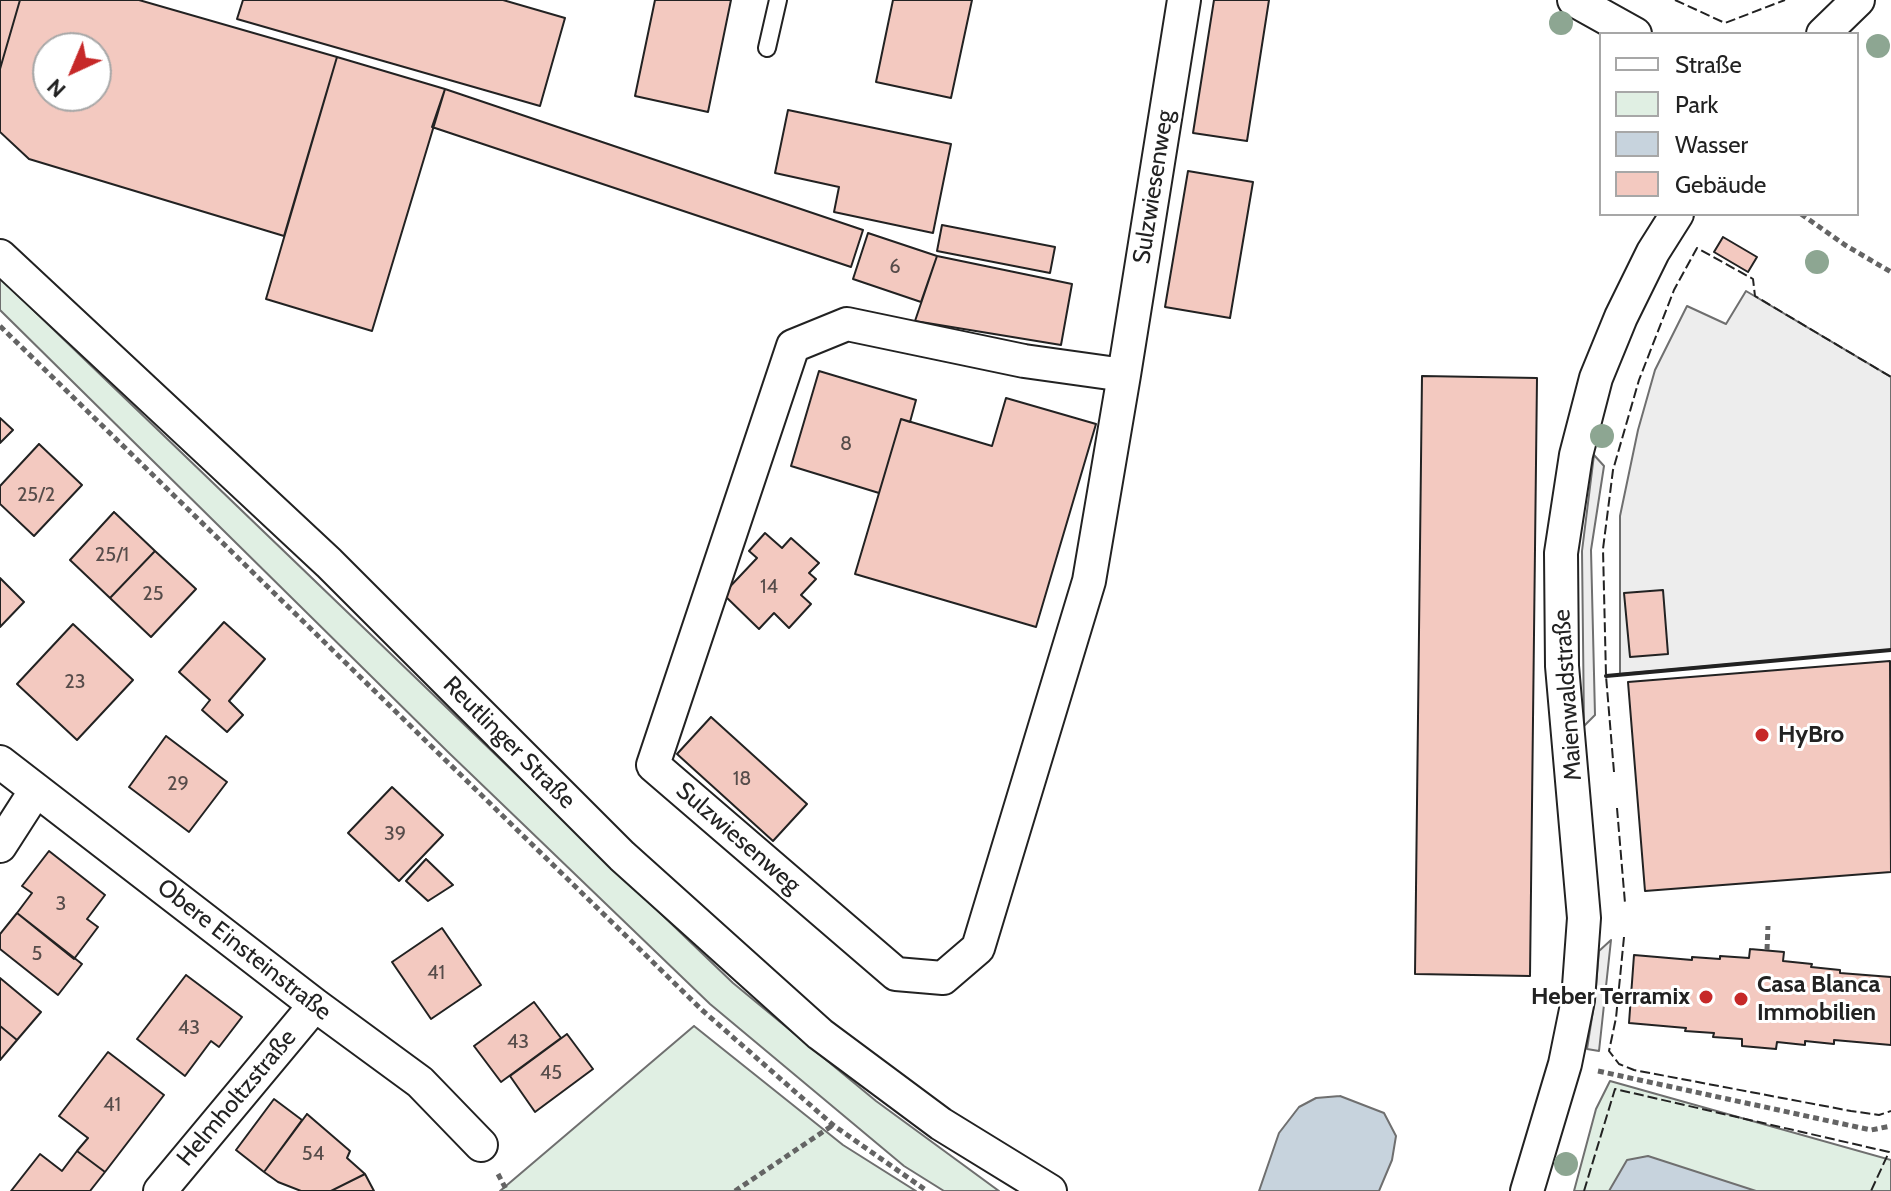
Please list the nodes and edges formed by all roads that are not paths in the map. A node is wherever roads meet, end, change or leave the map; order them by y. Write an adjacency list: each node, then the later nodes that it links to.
1 (778, 0): 7 (lane)
2 (1184, 0): 10 (street, Sulzwiesenweg)
3 (1574, 0): 5 (street)
4 (1858, 0): 6 (street)
5 (1631, 32)
6 (1825, 32)
7 (767, 48)
8 (1676, 216): 18 (street, Maienwaldstraße)
9 (0, 256): 17 (street, Reutlinger Straße)
10 (1124, 375): 10 (street, Sulzwiesenweg)
11 (0, 762): 12 (street, Obere Einsteinstraße)
12 (36, 790): 13 (street); 14 (street, Obere Einsteinstraße)
13 (0, 846)
14 (315, 1005): 15 (street, Obere Einsteinstraße); 16 (street, Helmholtzstraße)
15 (481, 1145)
16 (160, 1191)
17 (1050, 1191)
18 (1527, 1191)

